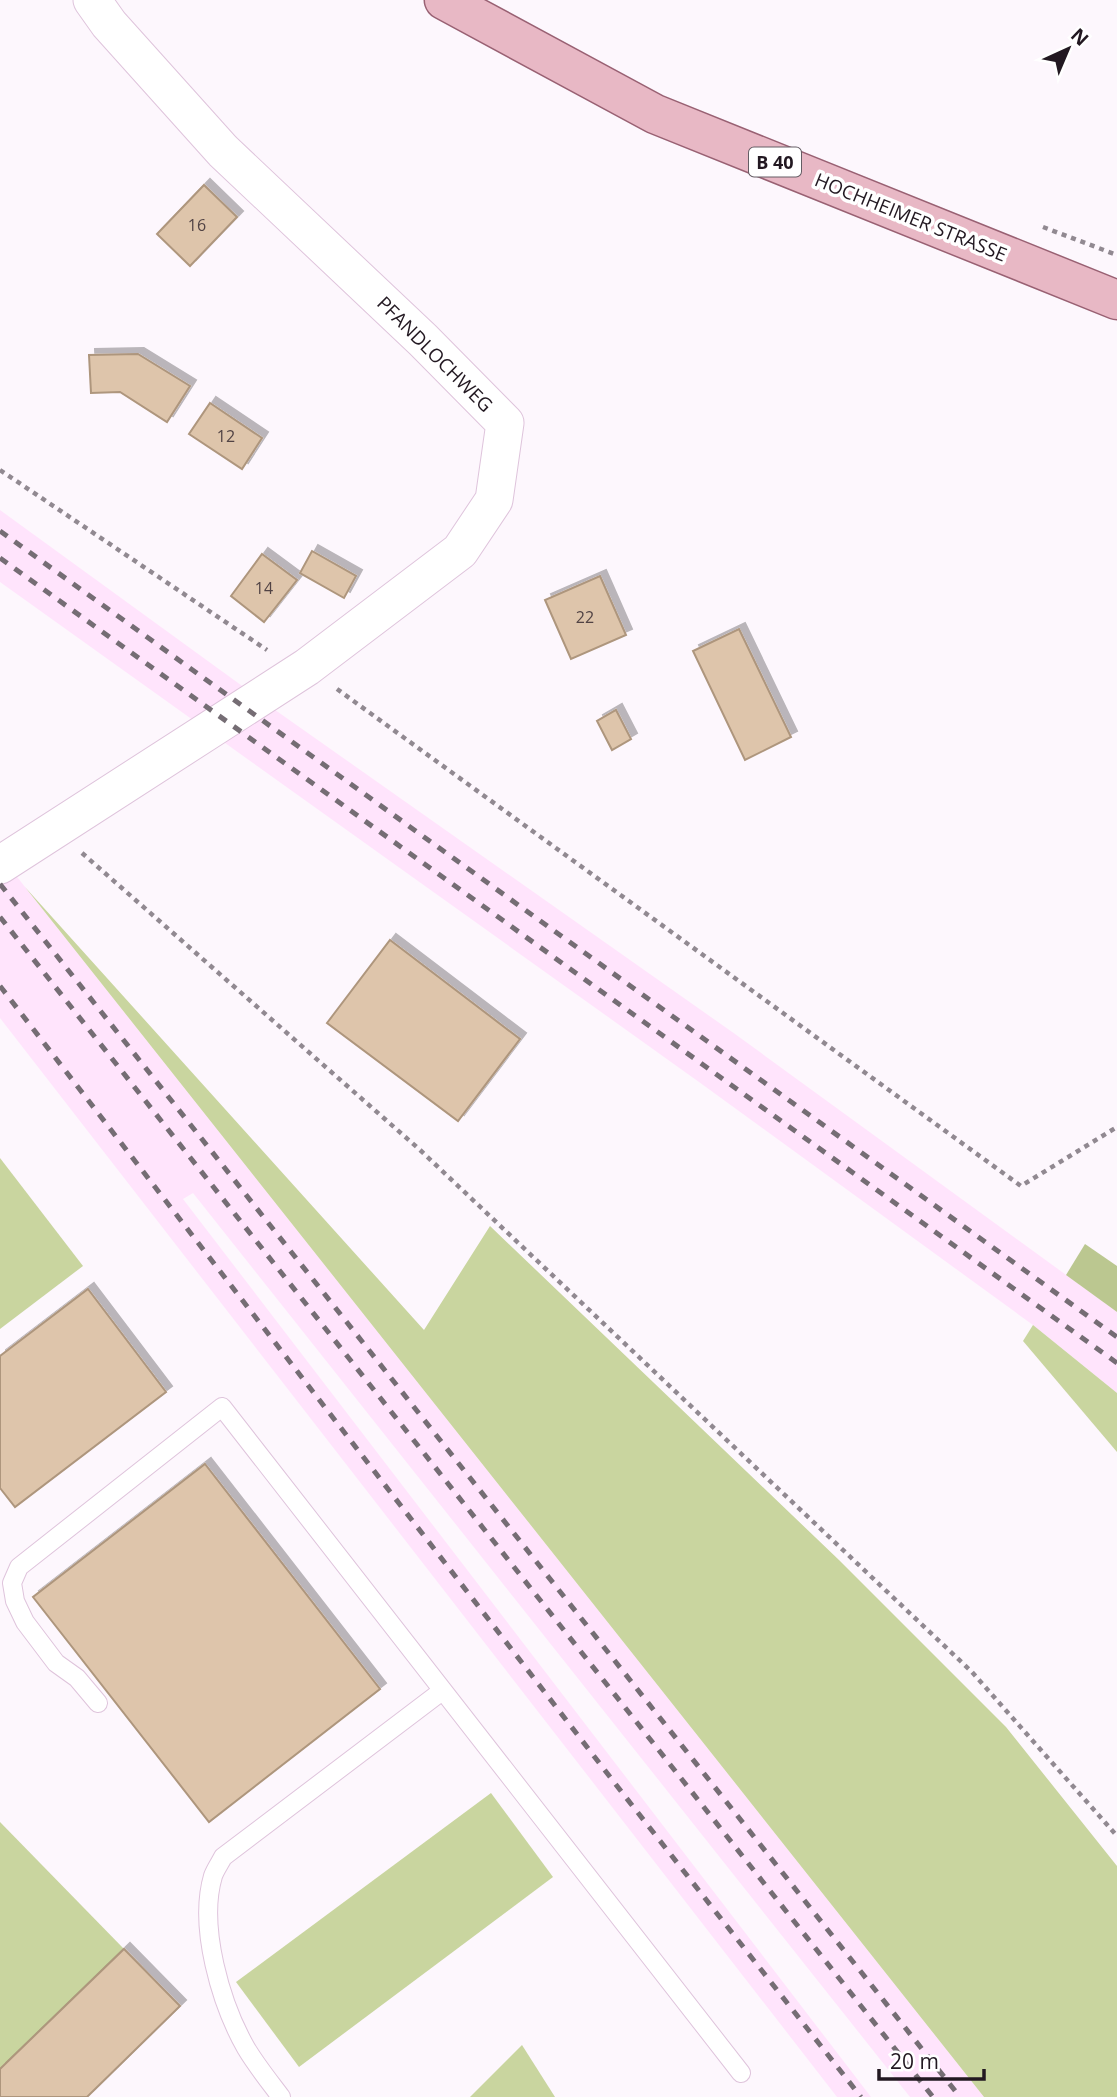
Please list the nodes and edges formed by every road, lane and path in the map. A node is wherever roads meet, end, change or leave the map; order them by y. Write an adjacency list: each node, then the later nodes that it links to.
1 (92, 0): 5 (street, PFANDLOCHWEG)
2 (444, 0): 3 (main road, HOCHHEIMER STRASSE / B 40)
3 (1117, 300)
4 (0, 470): 5 (path)
5 (303, 670): 6 (street, PFANDLOCHWEG); 8 (path)
6 (55, 829): 7 (street, PFANDLOCHWEG); 11 (path)
7 (0, 865)
8 (1117, 1127)
9 (442, 1691): 10 (lane); 12 (lane); 13 (lane)
10 (97, 1703)
11 (1117, 1836)
12 (741, 2073)
13 (281, 2097)

